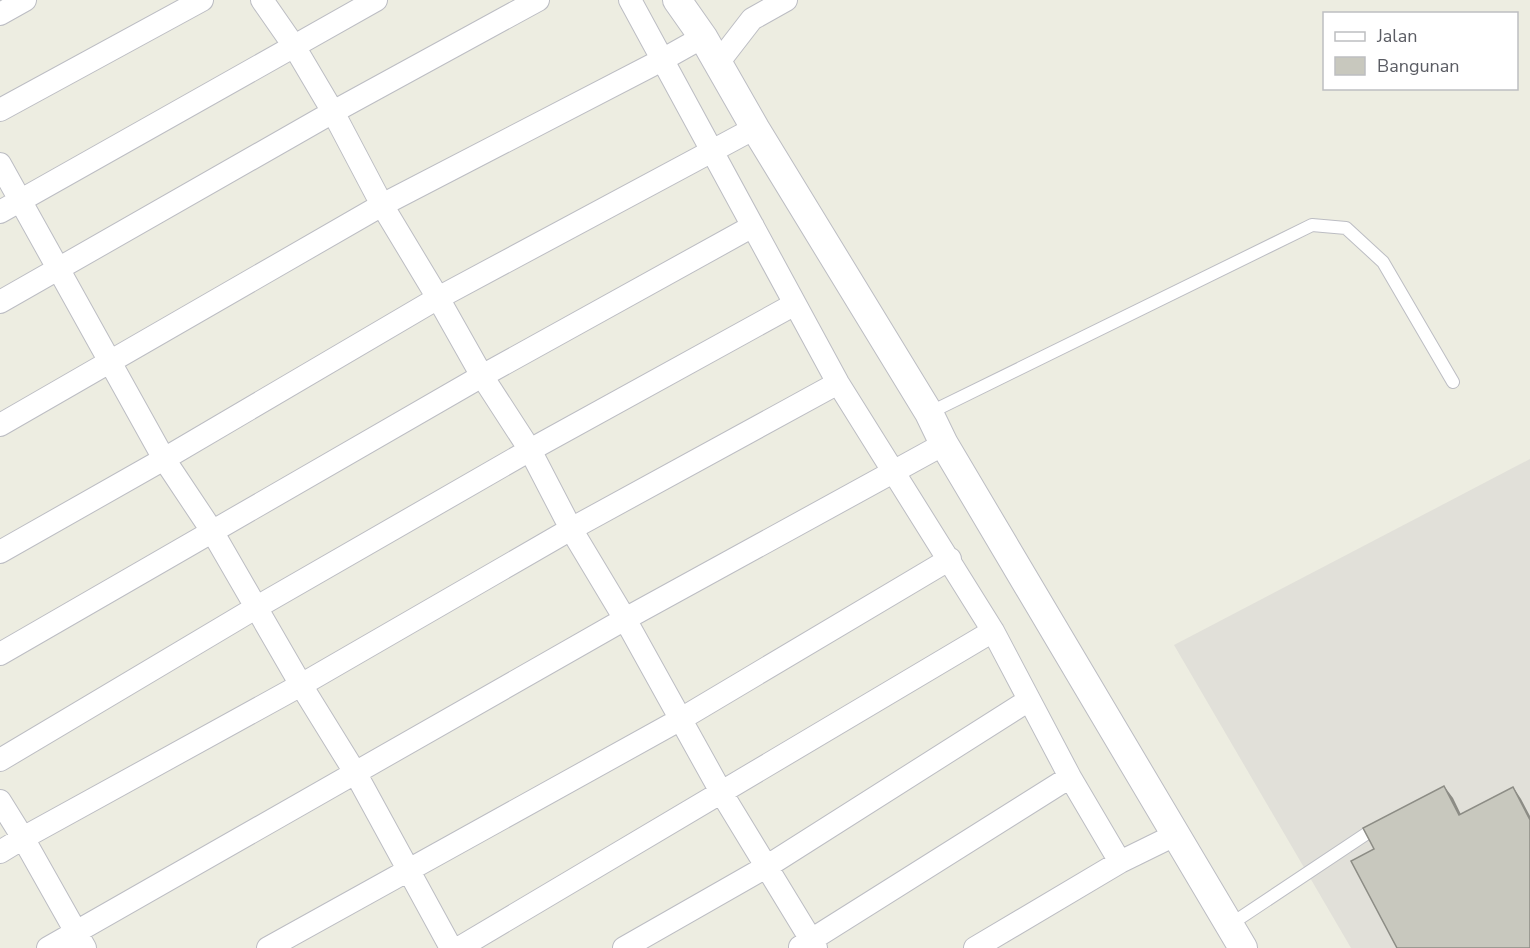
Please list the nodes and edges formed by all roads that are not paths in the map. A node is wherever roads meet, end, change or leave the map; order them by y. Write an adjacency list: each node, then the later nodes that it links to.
1 (25, 0): 9 (street)
2 (202, 0): 14 (street)
3 (262, 0): 11 (street)
4 (376, 0): 11 (street)
5 (538, 0): 15 (street)
6 (630, 0): 12 (street)
7 (677, 0): 10 (street)
8 (786, 0): 13 (street)
9 (0, 14)
10 (703, 37): 12 (street); 13 (street)
11 (294, 46): 15 (street); 19 (street)
12 (662, 60): 17 (street); 20 (street)
13 (718, 63): 16 (street)
14 (0, 110)
15 (333, 112): 20 (street); 23 (street)
16 (755, 128): 17 (street); 31 (street)
17 (712, 152): 22 (street); 24 (street)
18 (0, 164): 19 (street)
19 (20, 200): 21 (street); 23 (street)
20 (382, 205): 24 (street); 27 (street)
21 (0, 212)
22 (753, 226): 26 (street); 28 (street)
23 (57, 269): 25 (street); 27 (street)
24 (438, 298): 28 (street); 35 (street)
25 (0, 302)
26 (795, 304): 30 (street); 34 (street)
27 (111, 362): 32 (street); 35 (street)
28 (482, 376): 34 (street); 38 (street)
29 (1453, 382): 31 (lane)
30 (838, 383): 36 (street); 37 (street)
31 (929, 413): 33 (street)
32 (0, 425)
33 (945, 444): 36 (street); 54 (street)
34 (531, 450): 37 (street); 41 (street)
35 (164, 459): 38 (street); 39 (street)
36 (894, 472): 40 (street); 42 (street)
37 (571, 529): 42 (street); 45 (street)
38 (212, 531): 41 (street); 44 (street)
39 (0, 552)
40 (950, 559): 43 (street); 47 (street)
41 (257, 607): 45 (street); 48 (street)
42 (625, 619): 47 (street); 49 (street)
43 (993, 631): 46 (street); 51 (street)
44 (0, 654)
45 (301, 685): 49 (street); 55 (street)
46 (1029, 700): 50 (street); 58 (street)
47 (681, 719): 51 (street); 59 (street)
48 (0, 760)
49 (356, 774): 59 (street); 61 (street)
50 (1070, 777): 57 (street); 62 (street)
51 (721, 792): 58 (street); 66 (street)
52 (0, 801): 55 (street)
53 (1366, 834): 60 (lane)
54 (1175, 835): 57 (street); 60 (street)
55 (23, 838): 56 (street); 61 (street)
56 (0, 852)
57 (1120, 862): 68 (street)
58 (766, 867): 62 (street); 67 (street)
59 (408, 869): 64 (street); 65 (street)
60 (1237, 936)
61 (80, 940): 63 (street)
62 (809, 946)
63 (48, 948)
64 (268, 948)
65 (451, 948)
66 (459, 948)
67 (624, 948)
68 (975, 948)

